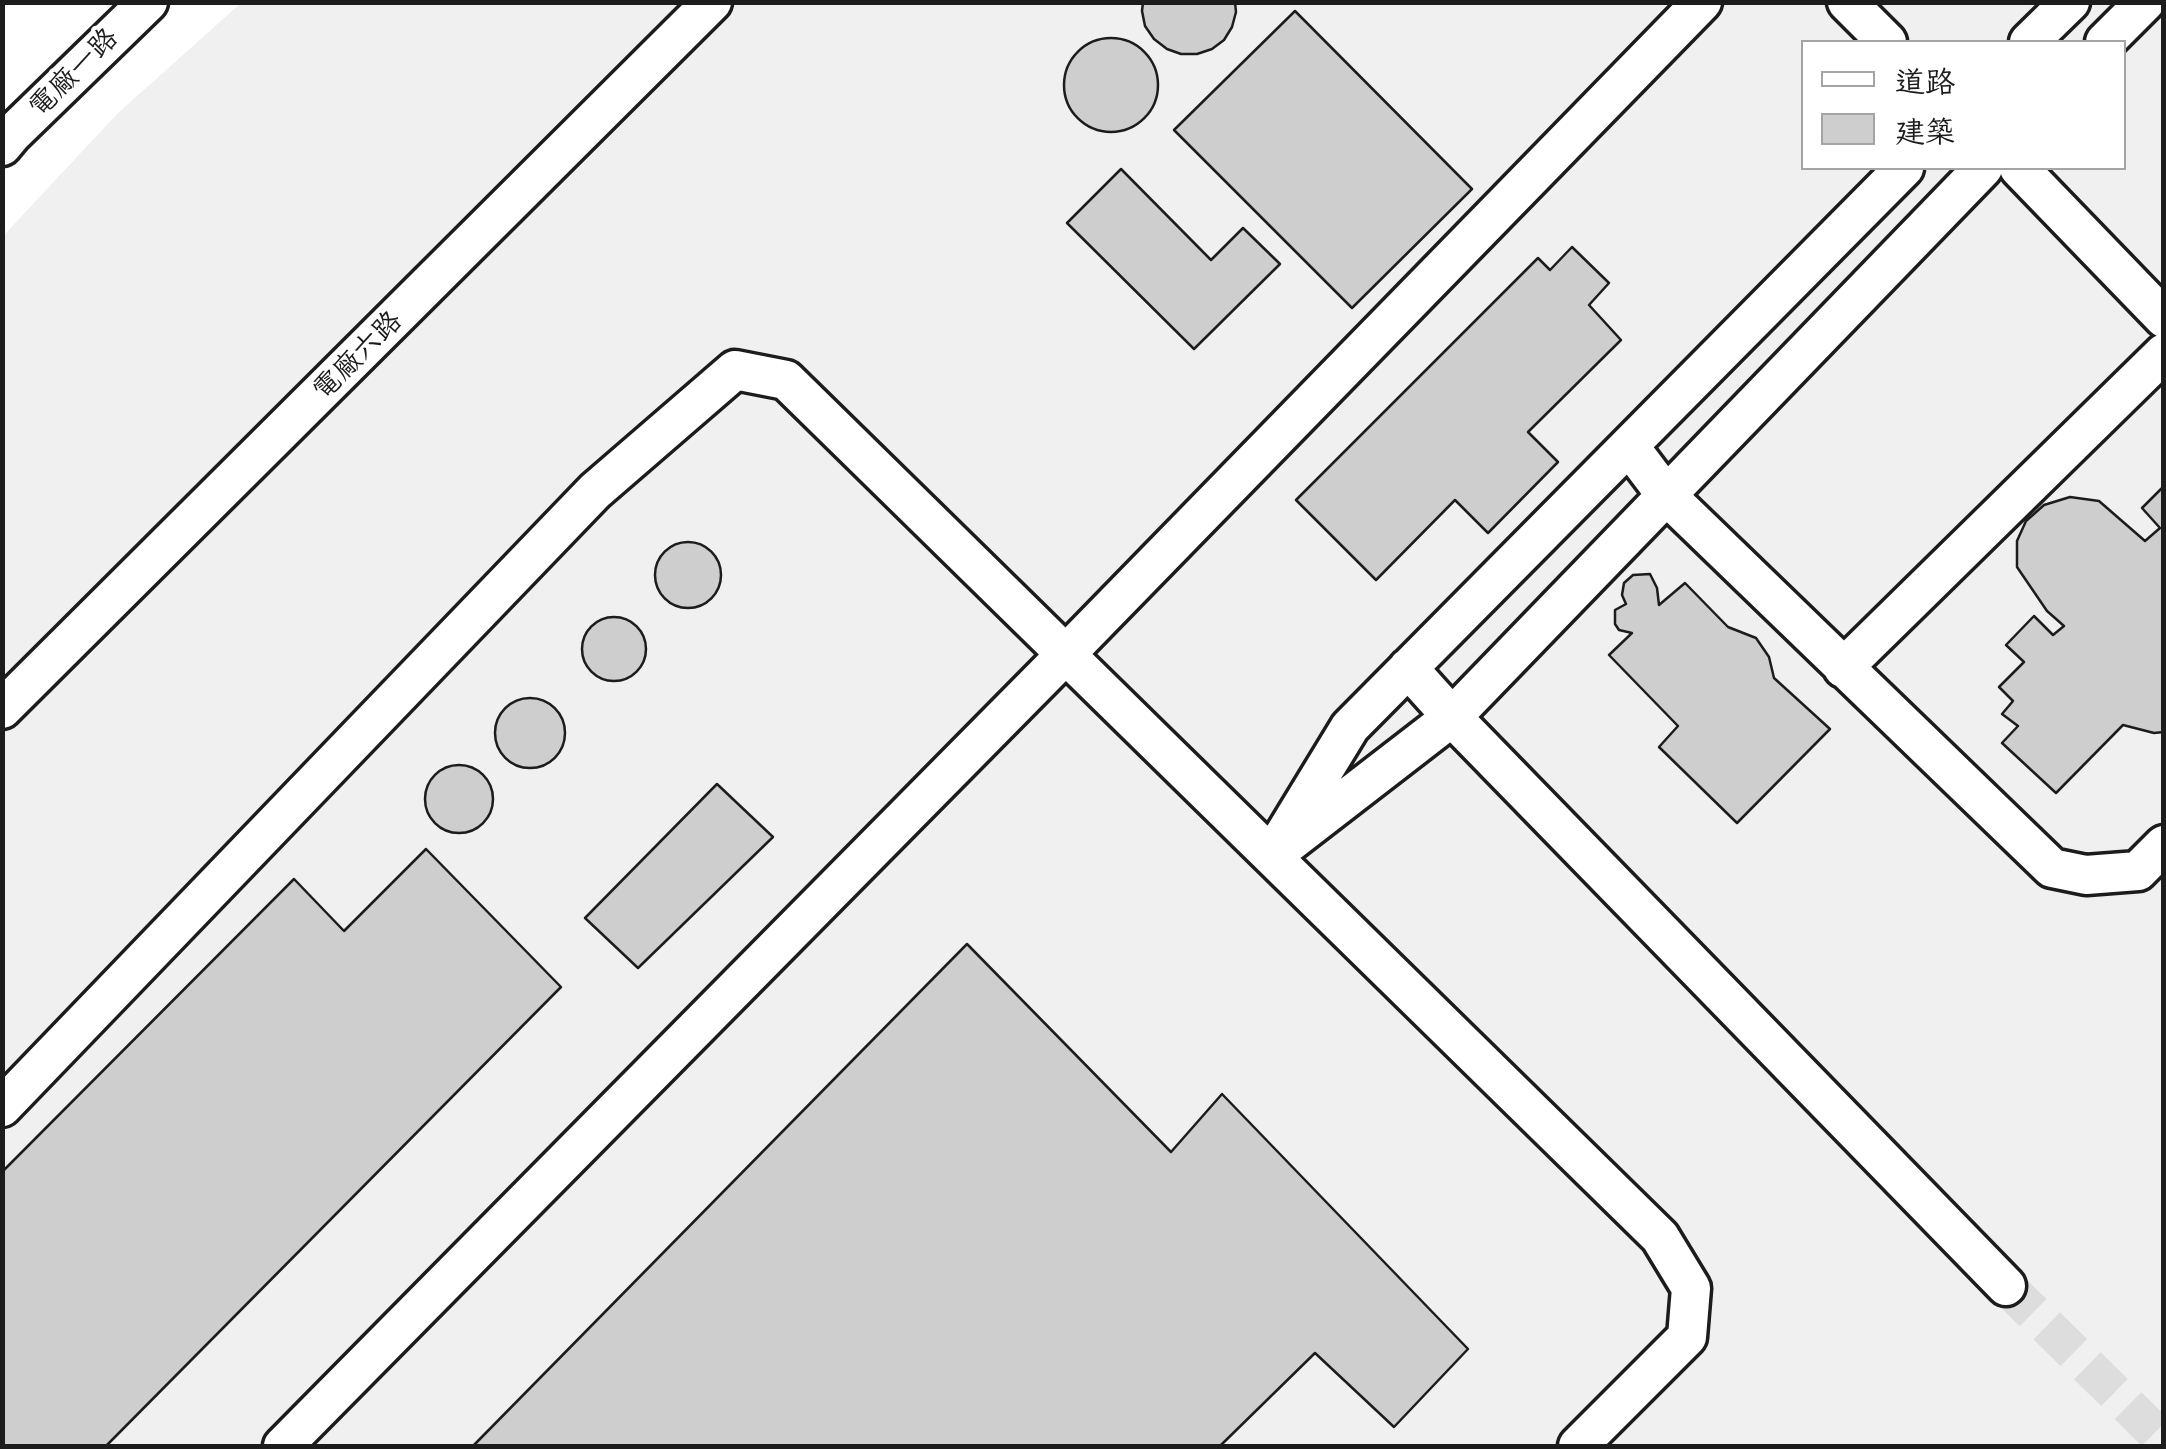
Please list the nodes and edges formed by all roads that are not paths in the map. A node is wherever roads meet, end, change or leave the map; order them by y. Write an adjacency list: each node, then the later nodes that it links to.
1 (148, 2): 10 (street, 電廠一路)
2 (712, 2): 21 (street, 電廠六路)
3 (1702, 2): 18 (street)
4 (1847, 2): 7 (street)
5 (2070, 2): 8 (street)
6 (2145, 2): 9 (street)
7 (1885, 40)
8 (2031, 40)
9 (2108, 40)
10 (2, 146)
11 (1902, 170): 16 (street)
12 (1980, 170): 17 (street)
13 (2022, 170): 14 (street)
14 (2164, 318)
15 (2164, 353): 20 (street)
16 (1628, 446): 17 (street); 19 (street)
17 (1666, 495): 20 (street); 22 (street)
18 (1066, 654): 24 (street); 25 (street); 27 (street)
19 (1408, 668): 22 (street); 24 (street)
20 (1844, 668): 23 (street)
21 (2, 709)
22 (1452, 717): 24 (street); 26 (street)
23 (2164, 844)
24 (1272, 856): 28 (street)
25 (2, 1108)
26 (2006, 1286)
27 (283, 1446)
28 (1578, 1446)

